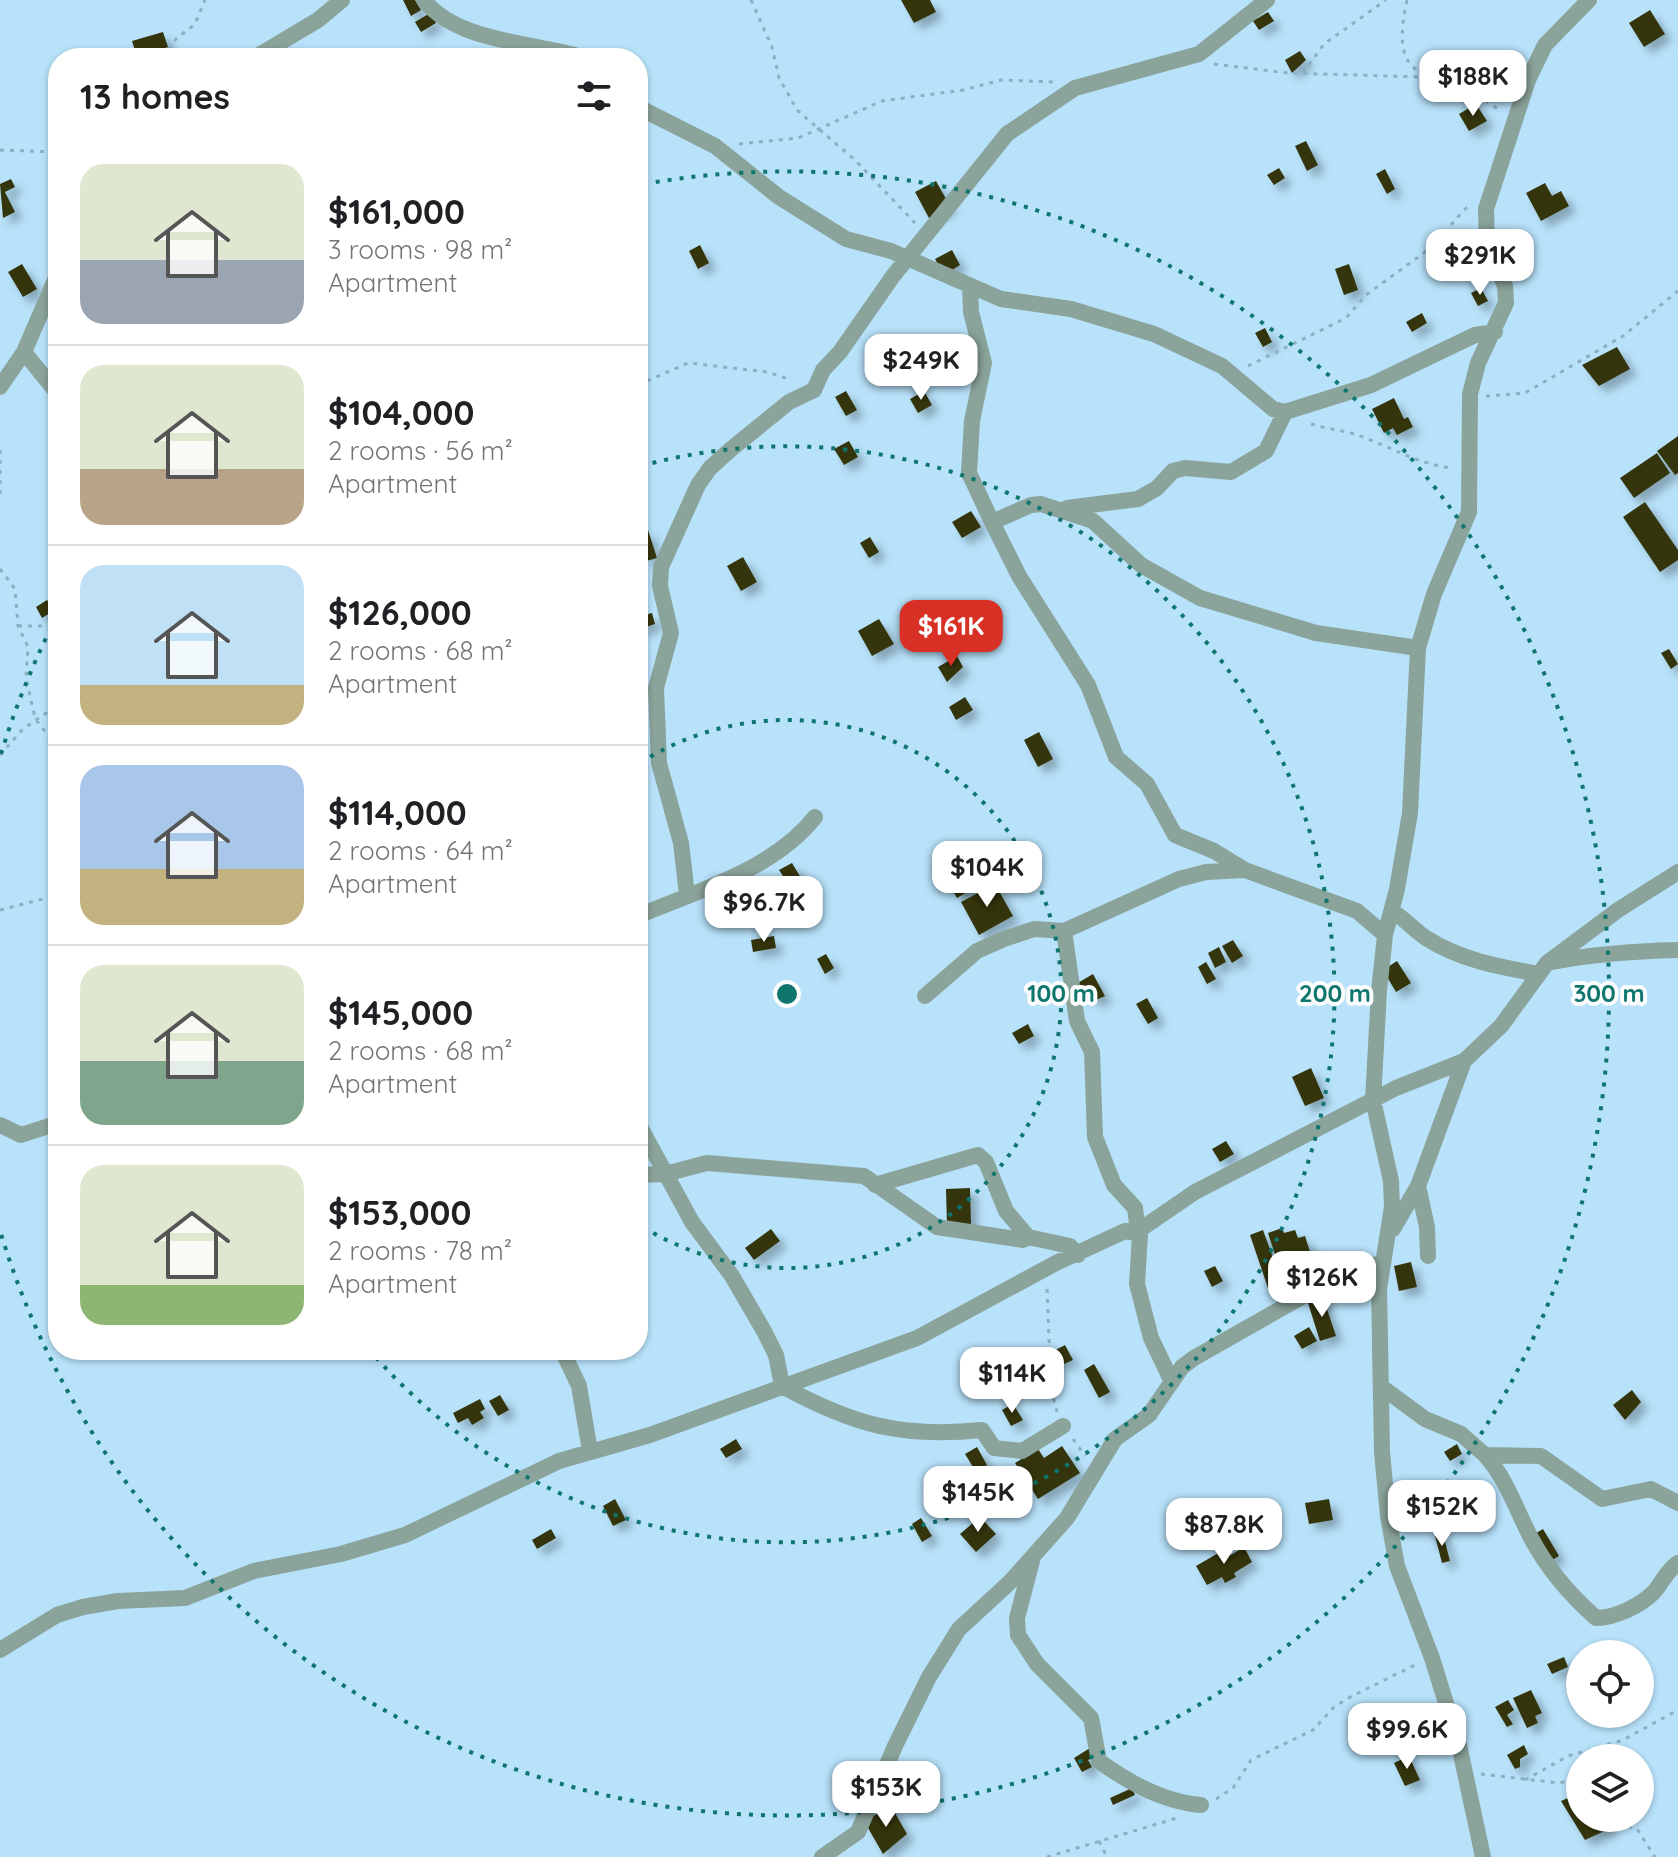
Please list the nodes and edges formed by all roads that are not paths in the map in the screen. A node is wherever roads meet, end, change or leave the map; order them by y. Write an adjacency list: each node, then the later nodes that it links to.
1 (342, 0): 5 (street)
2 (424, 0): 6 (street)
3 (1267, 0): 8 (street)
4 (1589, 0): 11 (street)
5 (271, 48)
6 (540, 48)
7 (648, 112): 8 (street)
8 (908, 258): 9 (street); 22 (street)
9 (970, 286): 15 (street); 17 (street)
10 (48, 296): 12 (street)
11 (1495, 332): 15 (street); 18 (street)
12 (24, 352): 13 (street); 14 (street)
13 (48, 382)
14 (0, 387)
15 (1285, 412): 16 (street)
16 (1054, 508): 17 (street); 18 (street)
17 (992, 522): 20 (street)
18 (1418, 648): 23 (street)
19 (815, 817): 22 (street)
20 (1245, 870): 25 (street); 26 (street)
21 (1678, 872): 28 (street)
22 (687, 895): 24 (street)
23 (1392, 911): 26 (street); 28 (street)
24 (648, 912)
25 (1064, 931): 29 (street); 39 (street)
26 (1385, 935): 31 (street)
27 (1678, 950): 28 (street)
28 (1543, 969): 30 (street)
29 (925, 996)
30 (1464, 1061): 31 (street); 38 (street)
31 (1373, 1100): 39 (street); 41 (street)
32 (0, 1125): 33 (street)
33 (48, 1126)
34 (648, 1142): 35 (street)
35 (665, 1174): 36 (street); 37 (street); 47 (street)
36 (648, 1175)
37 (875, 1185): 40 (street); 40 (street)
38 (1418, 1186): 41 (street); 43 (street)
39 (1132, 1231): 42 (street); 46 (street)
40 (1028, 1237): 42 (street)
41 (1388, 1238): 44 (street)
42 (1078, 1255): 47 (street)
43 (1428, 1256)
44 (1381, 1264): 46 (street); 48 (street)
45 (567, 1360): 50 (street)
46 (1172, 1382): 53 (street)
47 (782, 1386): 49 (street); 50 (street)
48 (1383, 1388): 51 (street); 58 (street)
49 (1063, 1426)
50 (590, 1451): 55 (street)
51 (1485, 1455): 52 (street); 54 (street)
52 (1678, 1503)
53 (1035, 1552): 56 (street); 57 (street)
54 (1678, 1563)
55 (0, 1650)
56 (1201, 1805)
57 (822, 1857)
58 (1483, 1857)

